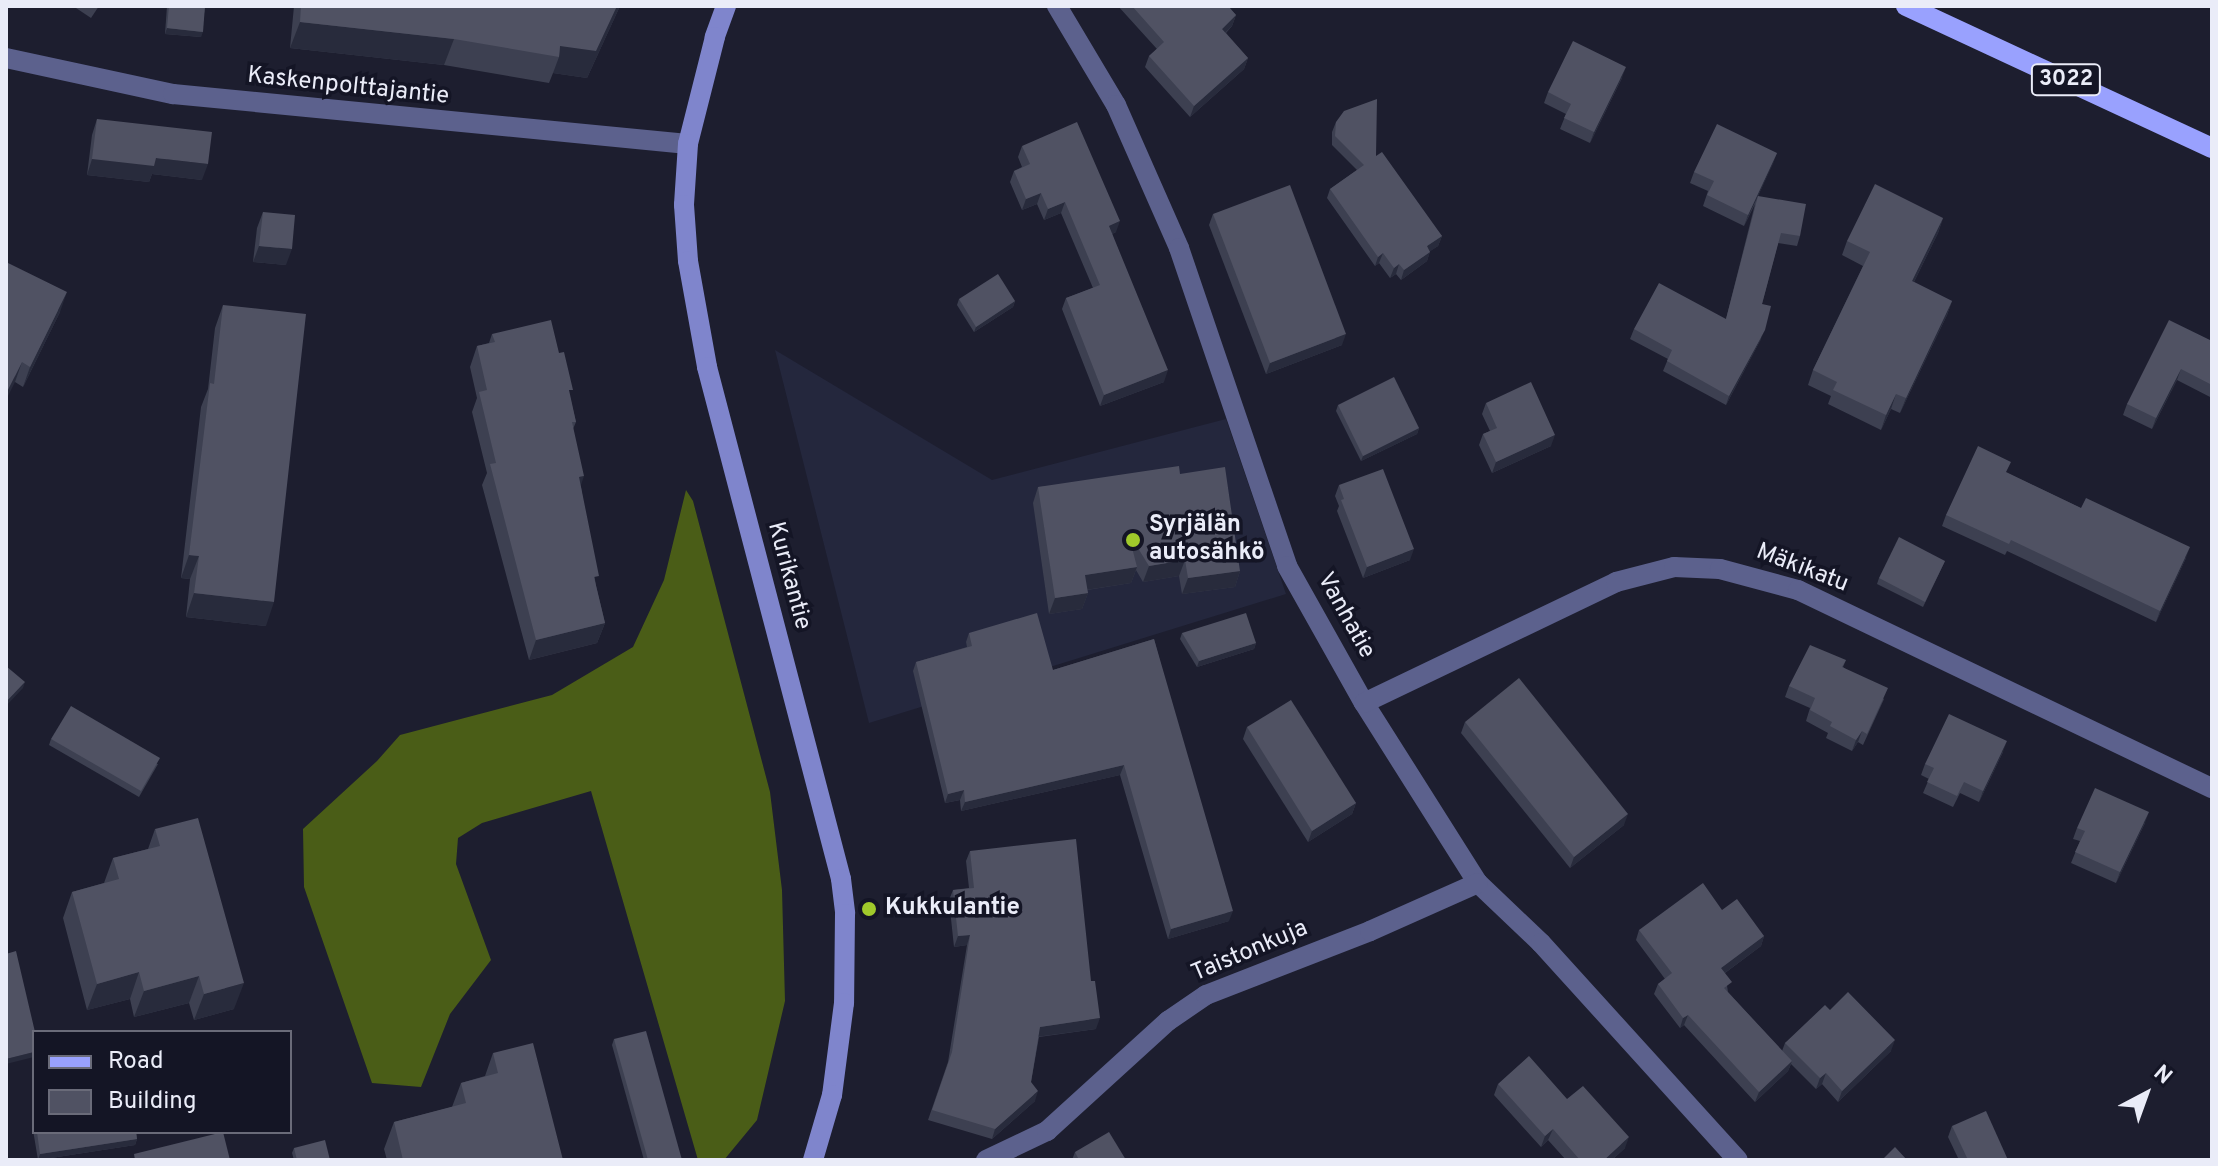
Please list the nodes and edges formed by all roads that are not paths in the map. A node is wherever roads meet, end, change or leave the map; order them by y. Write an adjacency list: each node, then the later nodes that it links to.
1 (726, 6): 5 (main road, Kurikantie)
2 (1057, 6): 7 (street, Vanhatie)
3 (1912, 8): 6 (main road, 3022)
4 (6, 58): 5 (street, Kaskenpolttajantie)
5 (688, 144): 10 (main road, Kurikantie)
6 (2212, 148)
7 (1364, 703): 8 (street, Mäkikatu); 9 (street, Vanhatie)
8 (2212, 788)
9 (1478, 883): 11 (street, Taistonkuja); 12 (street, Vanhatie)
10 (813, 1160)
11 (986, 1160)
12 (1738, 1160)

